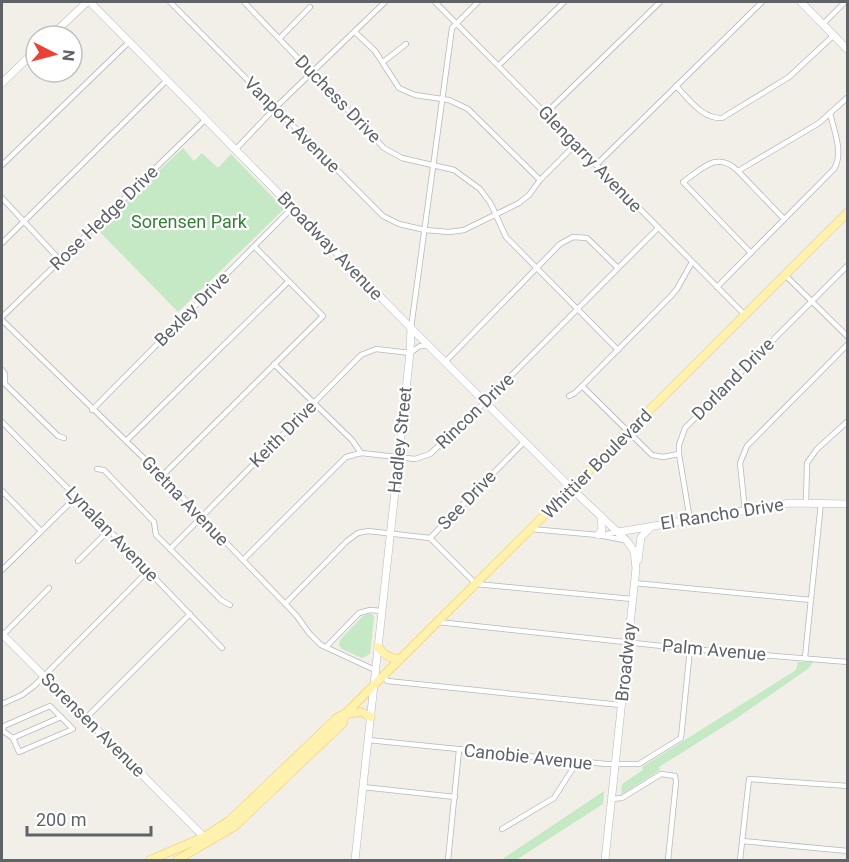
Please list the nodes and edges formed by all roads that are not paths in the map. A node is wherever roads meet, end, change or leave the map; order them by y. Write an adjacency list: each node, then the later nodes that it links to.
1 (88, 2): 14 (street); 19 (street, Broadway Avenue)
2 (170, 2): 31 (street, Vanport Avenue)
3 (246, 2): 18 (street, Duchess Drive)
4 (385, 2): 16 (street)
5 (435, 2): 13 (street, Glengarry Avenue)
6 (478, 2): 13 (street)
7 (564, 2): 24 (street)
8 (660, 2): 32 (street)
9 (762, 2): 28 (street)
10 (801, 2): 15 (street)
11 (845, 2): 15 (street)
12 (310, 7): 18 (street)
13 (456, 23): 24 (street, Glengarry Avenue); 30 (street, Hadley Street)
14 (64, 24)
15 (823, 24): 17 (street)
16 (355, 32): 23 (street); 25 (street)
17 (834, 35): 21 (street); 28 (street)
18 (280, 38): 25 (street, Duchess Drive)
19 (129, 42): 26 (street, Broadway Avenue); 37 (street)
20 (406, 45): 23 (street)
21 (848, 50)
22 (24, 62): 27 (street)
23 (383, 62): 30 (street)
24 (499, 65): 32 (street, Glengarry Avenue)
25 (311, 73): 31 (street); 38 (street, Duchess Drive)
26 (167, 80): 34 (street, Broadway Avenue); 47 (street)
27 (2, 84)
28 (676, 86): 39 (street)
29 (848, 97): 33 (street)
30 (443, 100): 38 (street, Hadley Street); 41 (street)
31 (275, 108): 36 (street); 49 (street, Vanport Avenue)
32 (546, 113): 35 (street, Glengarry Avenue)
33 (830, 113): 40 (street); 46 (street)
34 (206, 120): 36 (street, Broadway Avenue); 53 (street, Rose Hedge Drive)
35 (576, 144): 39 (street, Glengarry Avenue); 41 (street, Vanport Avenue)
36 (236, 149): 43 (street, Broadway Avenue)
37 (2, 165)
38 (434, 165): 45 (street, Duchess Drive); 49 (street, Hadley Street)
39 (596, 165): 48 (street, Glengarry Avenue)
40 (738, 171): 46 (street); 52 (street)
41 (540, 180): 45 (street, Vanport Avenue)
42 (2, 198): 47 (street)
43 (292, 208): 51 (street, Bexley Drive); 65 (street, Broadway Avenue)
44 (848, 212): 58 (main road, Whittier Boulevard)
45 (496, 215): 49 (street, Vanport Avenue); 56 (street, Duchess Drive)
46 (784, 219): 52 (street)
47 (24, 221): 50 (street); 53 (street)
48 (658, 228): 54 (street, Glengarry Avenue); 57 (street, Rincon Drive)
49 (425, 230): 65 (street, Hadley Street)
50 (2, 243)
51 (255, 247): 59 (street); 78 (street, Bexley Drive)
52 (751, 253): 60 (street)
53 (60, 260): 64 (street, Rose Hedge Drive)
54 (692, 262): 60 (street, Glengarry Avenue); 69 (street)
55 (848, 265): 61 (street, Dorland Drive)
56 (537, 268): 57 (street); 62 (street, Duchess Drive); 71 (street)
57 (618, 268): 62 (street, Rincon Drive)
58 (785, 275): 61 (street); 63 (main road, Whittier Boulevard)
59 (288, 282): 72 (street); 83 (street)
60 (717, 287): 63 (street, Glengarry Avenue)
61 (812, 300): 66 (street); 86 (street, Dorland Drive)
62 (578, 308): 69 (street, Duchess Drive); 77 (street, Rincon Drive)
63 (745, 315): 81 (main road, Whittier Boulevard)
64 (2, 319): 78 (street, Gretna Avenue)
65 (411, 328): 68 (street, Broadway Avenue); 70 (street, Hadley Street)
66 (848, 337)
67 (848, 344): 96 (street)
68 (429, 346): 70 (street); 71 (street, Broadway Avenue)
69 (618, 350): 74 (street)
70 (410, 353): 76 (street, Keith Drive); 87 (street, Hadley Street)
71 (445, 362): 77 (street, Broadway Avenue)
72 (274, 363): 76 (street); 89 (street)
73 (2, 370): 82 (street)
74 (582, 386): 75 (street); 81 (street)
75 (569, 396)
76 (314, 402): 85 (street); 98 (street, Keith Drive)
77 (485, 402): 84 (street, Broadway Avenue); 87 (street, Rincon Drive)
78 (92, 410): 83 (street, Gretna Avenue)
79 (2, 422): 92 (street, Lynalan Avenue)
80 (848, 422): 93 (street)
81 (628, 432): 86 (street); 90 (main road, Whittier Boulevard)
82 (64, 438)
83 (126, 441): 89 (street, Gretna Avenue)
84 (525, 441): 90 (street, Broadway Avenue); 107 (street, See Drive)
85 (361, 453): 87 (street, Rincon Drive); 110 (street)
86 (679, 454): 99 (street, Dorland Drive)
87 (398, 456): 105 (street, Hadley Street)
88 (97, 469): 109 (street)
89 (162, 476): 98 (street, Gretna Avenue)
90 (571, 488): 97 (street, Broadway); 101 (main road, Whittier Boulevard)
91 (2, 491): 103 (street)
92 (76, 497): 102 (street, Lynalan Avenue); 103 (street)
93 (806, 502): 94 (street, El Rancho Drive); 96 (street, El Rancho Drive)
94 (821, 503): 95 (street, El Rancho Drive); 119 (street)
95 (848, 504)
96 (745, 510): 99 (street, El Rancho Drive)
97 (601, 516): 104 (street, Broadway); 106 (street)
98 (201, 518): 109 (street, Keith Drive); 110 (street, Gretna Avenue)
99 (690, 520): 100 (street, El Rancho Drive)
100 (652, 526): 104 (street, El Rancho Drive); 113 (street)
101 (531, 529): 106 (street, El Rancho Drive); 116 (main road, Whittier Boulevard)
102 (109, 530): 111 (street); 114 (street, Lynalan Avenue)
103 (42, 531): 112 (street)
104 (618, 532): 106 (street, El Rancho Drive); 108 (street, Broadway)
105 (389, 534): 107 (street, See Drive); 121 (street, See Drive); 122 (street, Hadley Street)
106 (598, 535): 108 (street, El Rancho Drive)
107 (430, 538): 116 (street)
108 (627, 541): 113 (street, Broadway)
109 (170, 549): 120 (street)
110 (243, 560): 121 (street, Gretna Avenue)
111 (78, 561)
112 (3, 566)
113 (636, 568): 115 (street, Broadway)
114 (148, 572): 123 (street, Lynalan Avenue); 135 (street)
115 (634, 583): 118 (street, Broadway); 119 (street)
116 (476, 584): 118 (street); 124 (main road, Whittier Boulevard)
117 (49, 588): 125 (street)
118 (633, 599): 126 (street, Broadway)
119 (811, 600): 131 (street)
120 (230, 604)
121 (285, 604): 127 (street, Gretna Avenue)
122 (381, 611): 127 (street); 128 (street, Hadley Street)
123 (190, 614): 129 (street, Lynalan Avenue); 143 (street)
124 (438, 622): 126 (street, Palm Avenue); 132 (main road, Whittier Boulevard)
125 (2, 634): 135 (street, Sorensen Avenue)
126 (628, 642): 130 (street, Palm Avenue); 139 (street, Broadway)
127 (326, 647): 134 (street, Gretna Avenue)
128 (378, 647): 132 (main road); 134 (street, Hadley Street)
129 (222, 648)
130 (690, 649): 131 (street, Palm Avenue); 151 (street, Canobie Avenue)
131 (805, 657): 133 (street, Palm Avenue)
132 (400, 659): 136 (main road, Whittier Boulevard)
133 (848, 662)
134 (375, 670): 137 (street, Hadley Street)
135 (44, 675): 138 (street); 143 (street, Sorensen Avenue)
136 (384, 676): 137 (main road, Whittier Boulevard); 139 (street)
137 (373, 687): 140 (main road, Whittier Boulevard); 142 (street, Hadley Street)
138 (2, 704)
139 (621, 705): 151 (street, Broadway)
140 (345, 714): 142 (main road); 144 (main road, Whittier Boulevard); 148 (main road, Whittier Boulevard)
141 (61, 717): 145 (street); 146 (street); 146 (street)
142 (371, 717): 147 (street, Hadley Street)
143 (86, 718): 158 (street, Sorensen Avenue)
144 (329, 726): 148 (main road); 154 (main road, Whittier Boulevard)
145 (2, 731): 146 (street)
146 (13, 738)
147 (368, 740): 149 (street, Canobie Avenue); 153 (street, Hadley Street)
148 (323, 743): 154 (main road, Whittier Boulevard)
149 (459, 750): 150 (street, Canobie Avenue); 155 (street)
150 (577, 762): 151 (street, Canobie Avenue); 157 (street)
151 (615, 764): 156 (street, Broadway)
152 (848, 786): 159 (street)
153 (363, 787): 155 (street); 163 (street, Hadley Street)
154 (264, 795): 158 (main road, Whittier Boulevard); 158 (main road, Whittier Boulevard)
155 (455, 797): 164 (street)
156 (611, 799): 165 (street, Broadway); 166 (street)
157 (502, 830)
158 (207, 840): 161 (main road, Whittier Boulevard); 162 (main road, Whittier Boulevard)
159 (742, 841): 160 (street); 167 (street)
160 (848, 851)
161 (150, 861)
162 (177, 861)
163 (355, 861)
164 (448, 861)
165 (605, 861)
166 (668, 861)
167 (740, 861)

